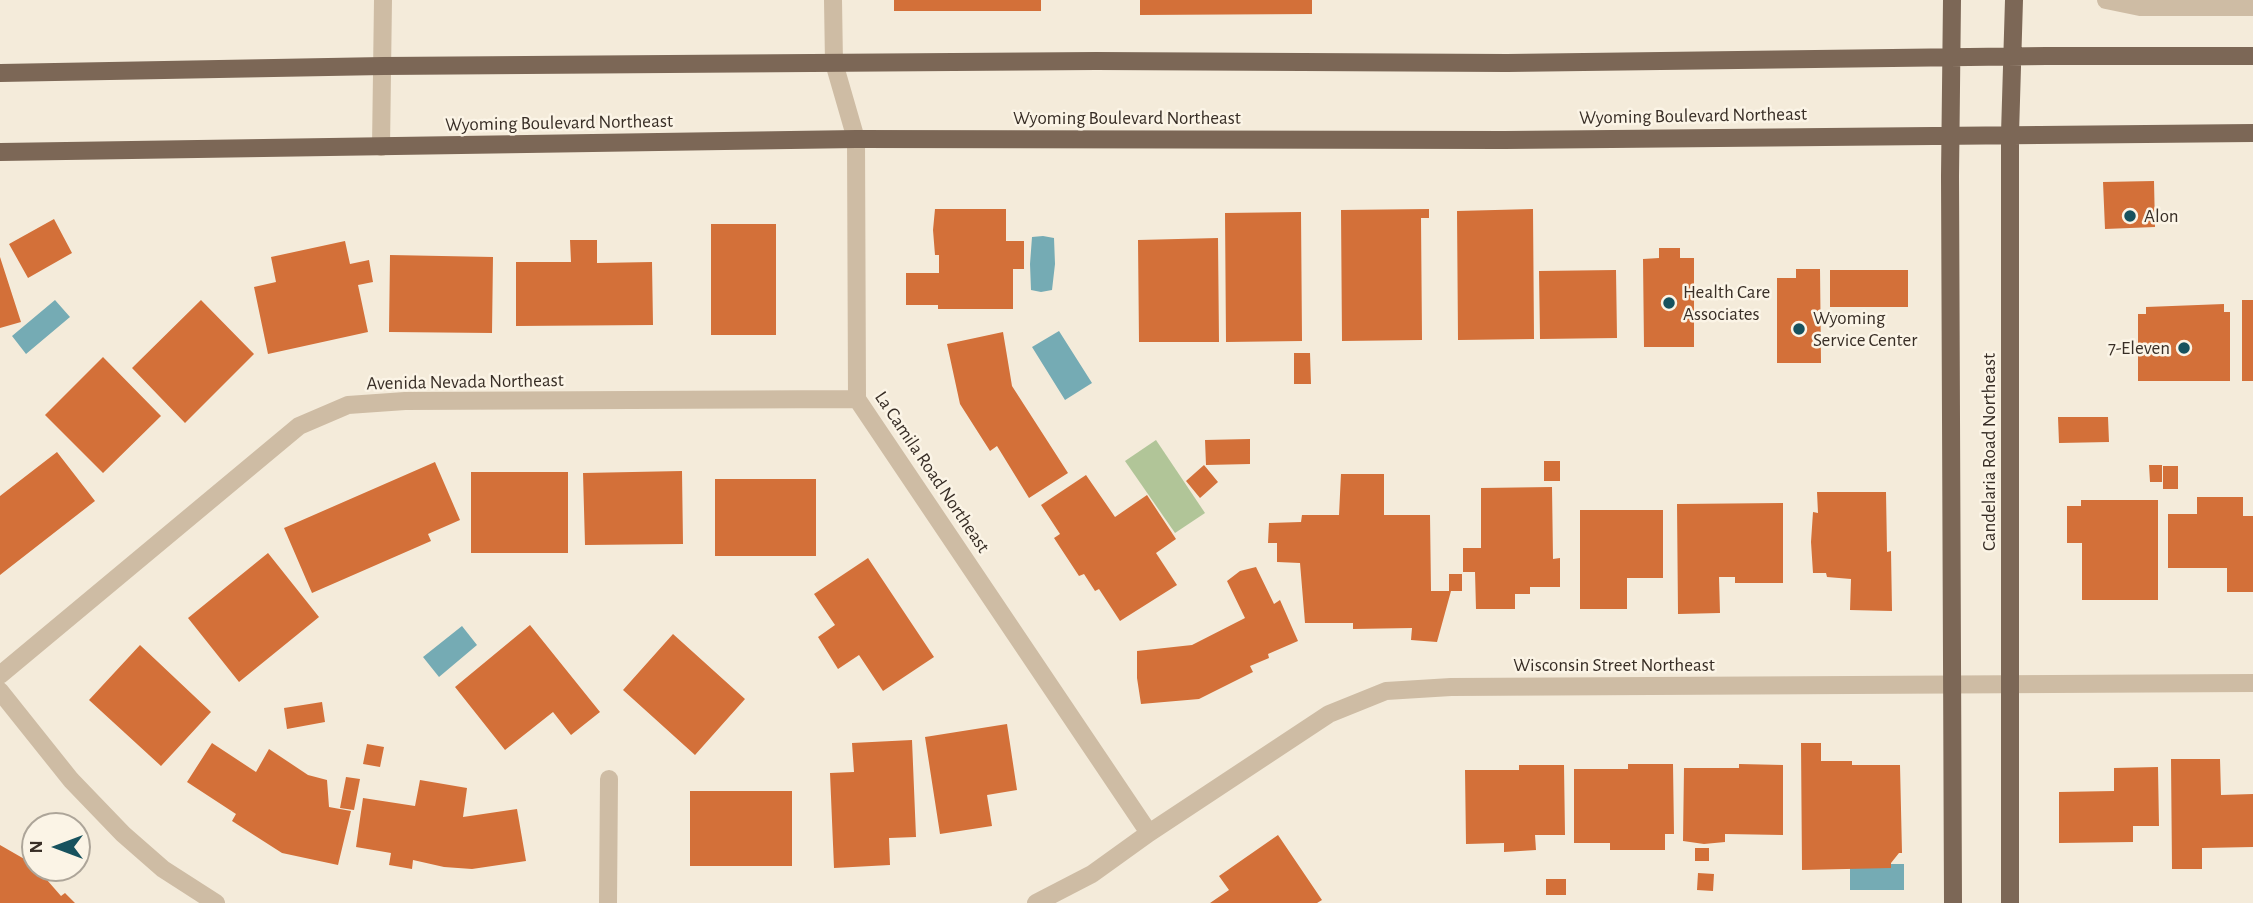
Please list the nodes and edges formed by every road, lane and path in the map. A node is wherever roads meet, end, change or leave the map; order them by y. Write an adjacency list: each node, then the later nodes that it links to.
1 (383, 0): 11 (street)
2 (833, 0): 10 (street, La Camila Road Northeast)
3 (1952, 0): 8 (main road, Candelaria Road Northeast)
4 (2014, 0): 9 (main road, Candelaria Road Northeast)
5 (2106, 0): 6 (street)
6 (2253, 7)
7 (2253, 56): 9 (main road)
8 (1951, 57): 9 (main road); 10 (main road); 15 (main road, Candelaria Road Northeast)
9 (2012, 57): 14 (main road, Candelaria Road Northeast)
10 (834, 63): 11 (main road); 16 (street, La Camila Road Northeast)
11 (383, 66): 12 (main road); 17 (street)
12 (0, 73)
13 (2253, 133): 14 (main road, Wyoming Boulevard Northeast)
14 (2010, 134): 15 (main road, Wyoming Boulevard Northeast); 22 (main road, Candelaria Road Northeast)
15 (1950, 135): 16 (main road, Wyoming Boulevard Northeast); 23 (main road, Candelaria Road Northeast)
16 (856, 139): 17 (main road, Wyoming Boulevard Northeast); 19 (street, La Camila Road Northeast)
17 (381, 147): 18 (main road, Wyoming Boulevard Northeast)
18 (0, 152)
19 (857, 399): 20 (street, Avenida Nevada Northeast); 26 (street, La Camila Road Northeast)
20 (0, 675)
21 (2253, 683): 22 (street, Wisconsin Street Northeast)
22 (2011, 685): 23 (street, Wisconsin Street Northeast); 31 (main road, Candelaria Road Northeast)
23 (1954, 686): 26 (street, Wisconsin Street Northeast); 30 (main road, Candelaria Road Northeast)
24 (0, 691): 27 (street)
25 (609, 779): 28 (street)
26 (1149, 833): 29 (street, Wisconsin Street Northeast)
27 (216, 903)
28 (608, 903)
29 (1036, 903)
30 (1953, 903)
31 (2010, 903)

